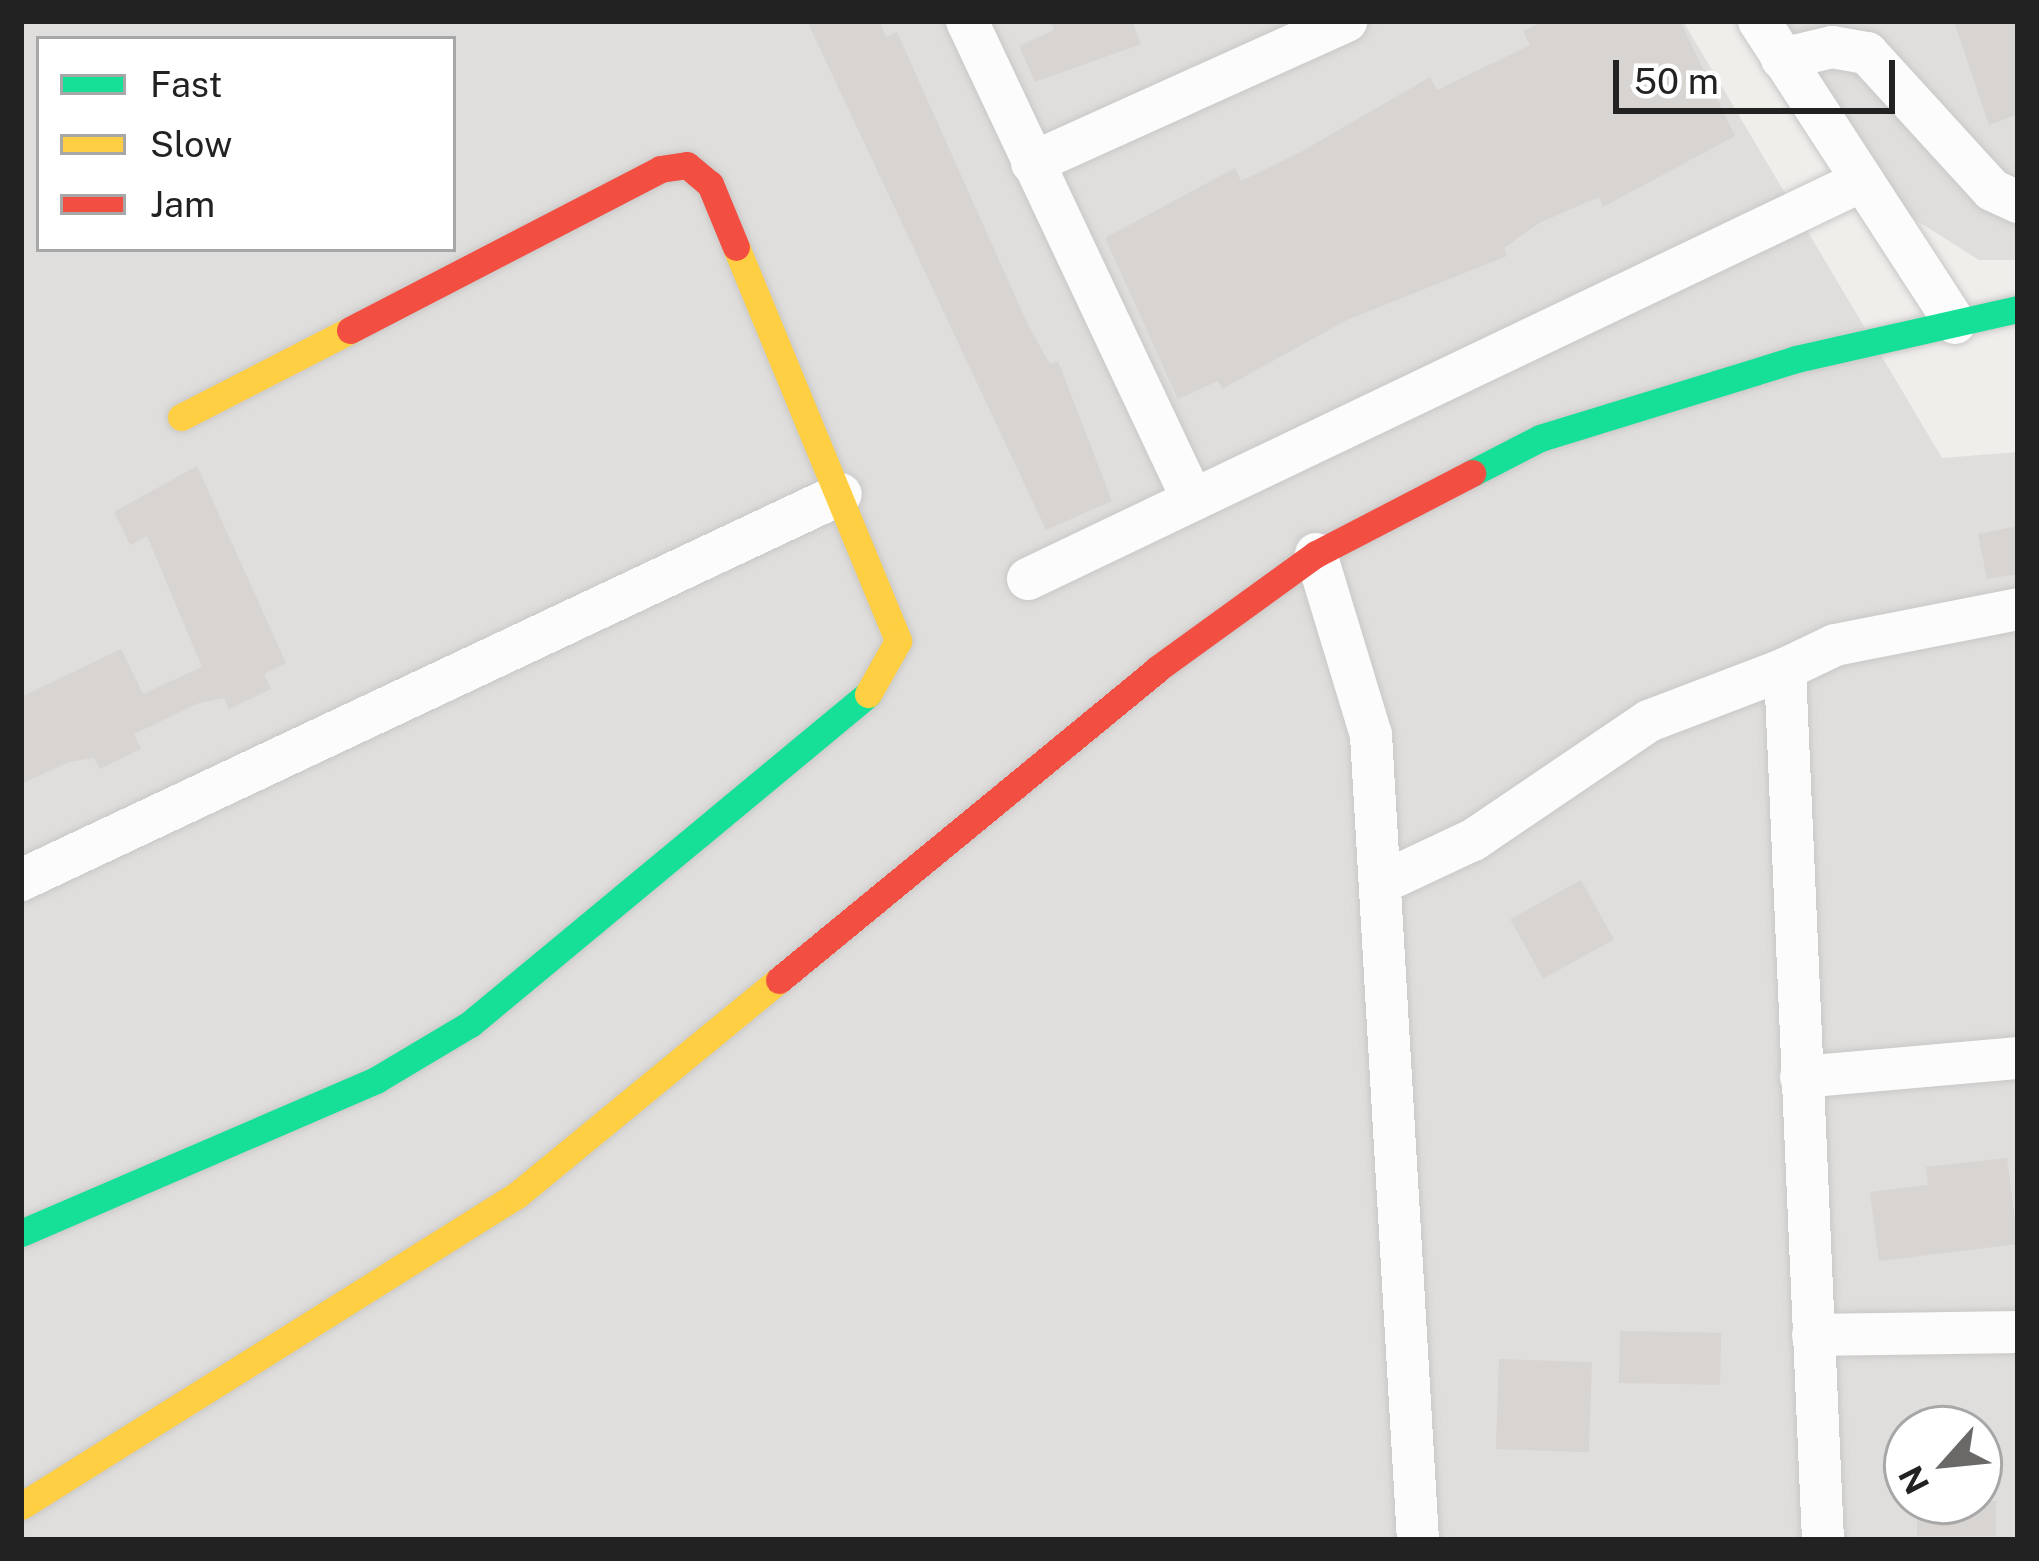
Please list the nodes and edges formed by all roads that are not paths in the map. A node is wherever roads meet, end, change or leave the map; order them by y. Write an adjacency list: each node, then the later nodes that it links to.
1 (967, 21): 5 (street)
2 (1346, 21): 5 (street)
3 (1759, 21): 4 (street)
4 (1782, 58): 6 (street); 7 (street)
5 (1032, 163): 12 (street)
6 (1857, 183): 9 (street); 12 (street)
7 (2018, 202)
8 (2018, 309): 9 (main road)
9 (1955, 323): 13 (main road)
10 (181, 417): 11 (main road)
11 (842, 494): 17 (street); 21 (main road)
12 (1190, 494): 14 (street)
13 (1316, 554): 18 (street); 24 (main road)
14 (1028, 579)
15 (2018, 609): 16 (street)
16 (1785, 669): 18 (street); 20 (street)
17 (21, 880)
18 (1381, 883): 25 (street)
19 (2018, 1058): 20 (street)
20 (1801, 1077): 23 (street)
21 (21, 1233)
22 (2018, 1332): 23 (street)
23 (1813, 1335): 26 (street)
24 (21, 1506)
25 (1418, 1540)
26 (1823, 1540)

